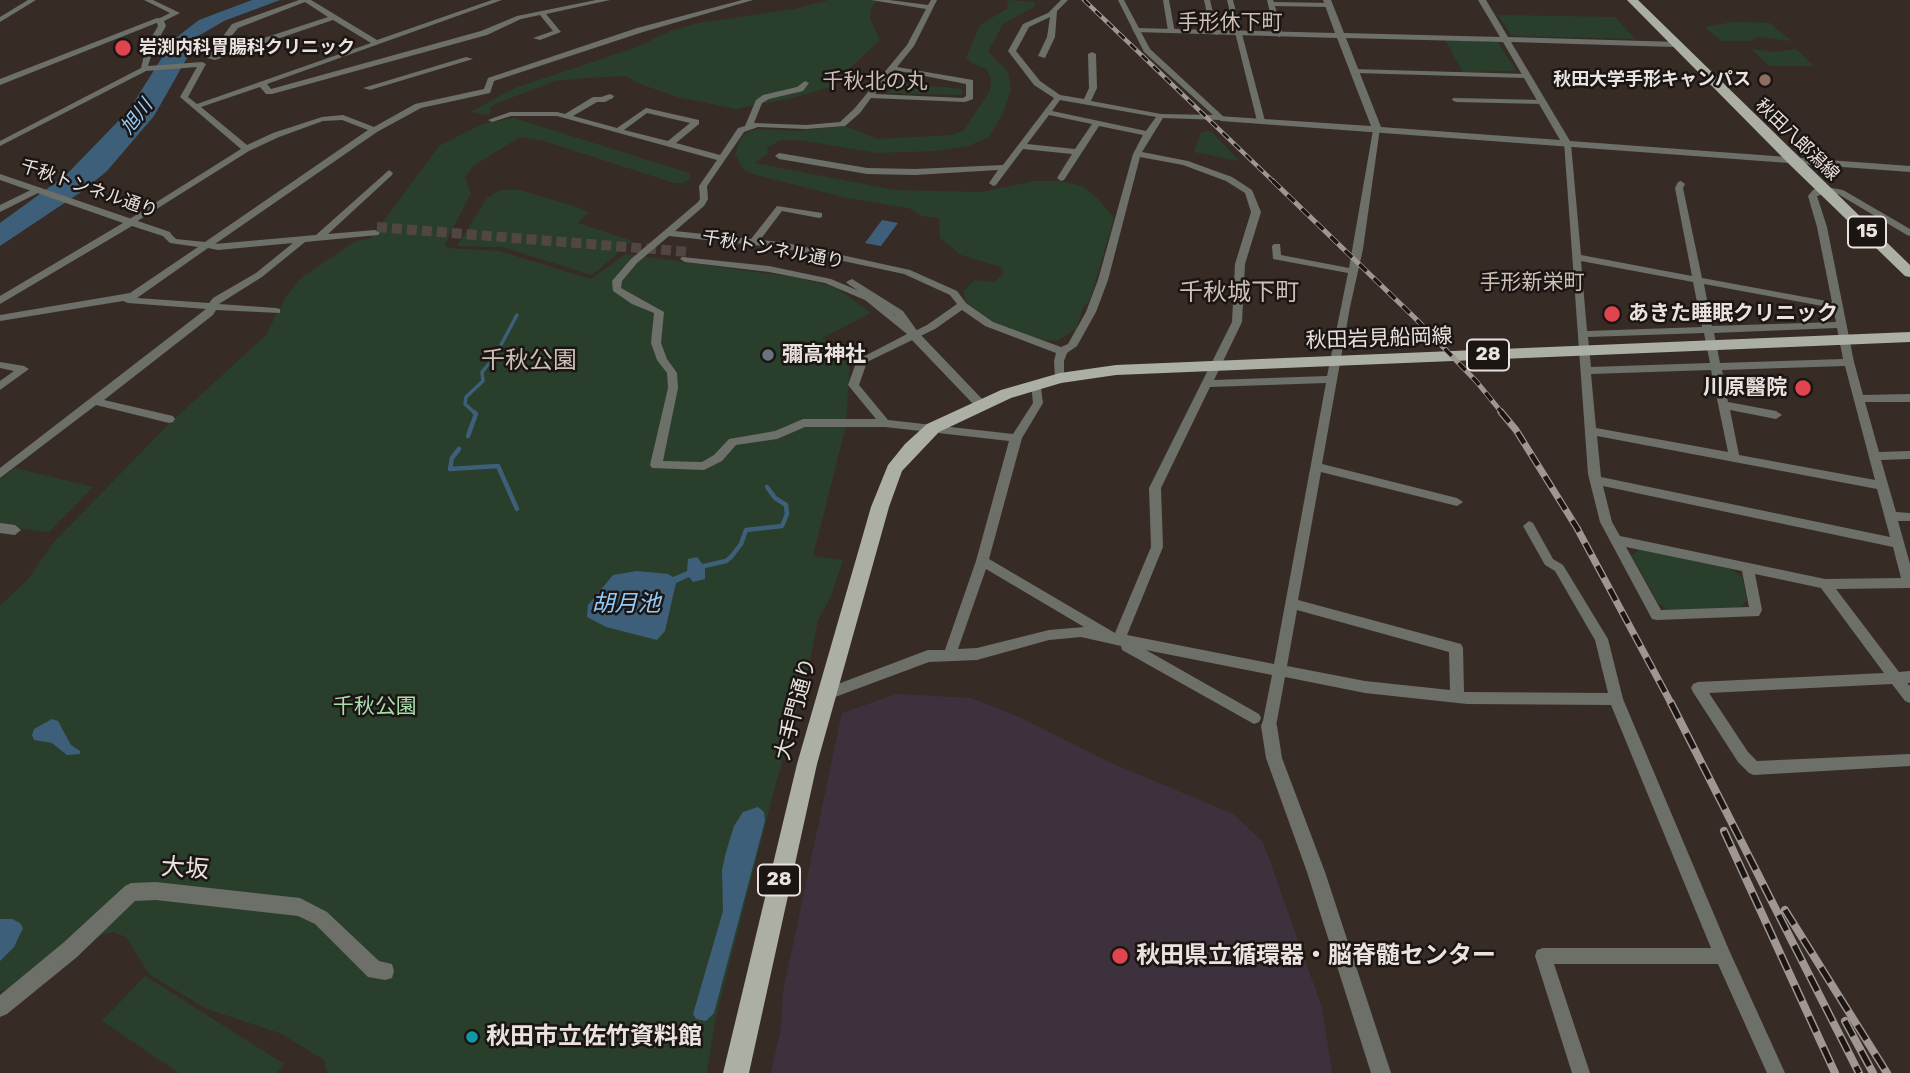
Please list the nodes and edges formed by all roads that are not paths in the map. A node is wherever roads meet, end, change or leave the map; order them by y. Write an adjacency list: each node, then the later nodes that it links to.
1 (33, 0): 23 (street)
2 (147, 0): 18 (street)
3 (167, 0): 18 (street)
4 (306, 0): 22 (street); 38 (street)
5 (499, 0): 33 (street)
6 (607, 0): 21 (street)
7 (750, 0): 56 (street)
8 (874, 0): 19 (street)
9 (1065, 0): 20 (street)
10 (1121, 0): 25 (street)
11 (1166, 0): 26 (street)
12 (1207, 0): 27 (street)
13 (1230, 0): 28 (street)
14 (1482, 0): 32 (street)
15 (1632, 0): 34 (main road, 秋田八郎潟線 / 15)
16 (1270, 2): 17 (street); 29 (street)
17 (1328, 2): 30 (street)
18 (156, 4): 24 (street)
19 (933, 4): 41 (street)
20 (1054, 11): 37 (street); 52 (street)
21 (542, 13): 31 (street); 36 (street)
22 (334, 17): 33 (street); 38 (street)
23 (0, 20)
24 (160, 20): 42 (street); 46 (street)
25 (1136, 30): 26 (street); 62 (street)
26 (1172, 31): 27 (street)
27 (1215, 33): 28 (street)
28 (1239, 34): 29 (street); 64 (street)
29 (1279, 34): 30 (street)
30 (1341, 36): 32 (street); 43 (street)
31 (537, 38)
32 (1505, 40): 34 (street); 45 (street)
33 (376, 43): 48 (street)
34 (1675, 44): 80 (main road, 秋田八郎潟線 / 15)
35 (1092, 54): 54 (street)
36 (405, 55): 44 (street); 48 (street)
37 (1042, 56)
38 (212, 58): 40 (street)
39 (469, 59): 44 (street)
40 (197, 64): 42 (street); 57 (street)
41 (893, 68): 51 (street); 51 (street)
42 (149, 69): 71 (street)
43 (1356, 71): 45 (street); 69 (street)
44 (421, 73): 49 (street)
45 (1526, 76): 55 (street)
46 (0, 82)
47 (805, 83): 66 (street)
48 (262, 85): 57 (street)
49 (368, 88)
50 (610, 96): 60 (street)
51 (868, 96): 66 (street)
52 (1058, 97): 54 (street); 59 (street)
53 (1456, 100): 55 (street)
54 (1087, 101): 61 (street)
55 (1542, 102): 73 (street)
56 (428, 103): 58 (street); 68 (street)
57 (195, 107): 75 (street)
58 (439, 110)
59 (1047, 112): 65 (street); 74 (street)
60 (567, 116): 63 (street); 67 (street)
61 (1161, 117): 62 (street); 70 (street)
62 (1221, 118): 64 (street)
63 (492, 120)
64 (1261, 121): 69 (street)
65 (1097, 123): 70 (street); 76 (street)
66 (749, 126): 79 (street)
67 (620, 129): 72 (street); 72 (street)
68 (374, 130): 75 (street); 98 (street)
69 (1377, 130): 73 (street); 104 (street)
70 (1148, 134): 77 (street)
71 (0, 144)
72 (670, 144): 79 (street)
73 (1567, 144): 80 (street); 103 (street)
74 (1021, 146): 76 (street); 81 (street)
75 (246, 149): 92 (street)
76 (1077, 152): 85 (street)
77 (1137, 154): 121 (street); 129 (street)
78 (779, 156): 81 (street)
79 (720, 158): 94 (street)
80 (1793, 161): 82 (street); 88 (main road, 秋田八郎潟線 / 15)
81 (1005, 167): 86 (street)
82 (1910, 169)
83 (389, 173): 97 (street)
84 (0, 177): 89 (street, 千秋トンネル通り)
85 (1061, 178)
86 (993, 183)
87 (1681, 184): 106 (street)
88 (1823, 190): 95 (street); 105 (main road, 秋田八郎潟線 / 15); 112 (street)
89 (40, 191): 90 (street); 92 (street, 千秋トンネル通り)
90 (0, 209)
91 (818, 215): 100 (street)
92 (131, 222): 96 (street, 千秋トンネル通り); 109 (street)
93 (376, 230): 97 (street, 千秋トンネル通り)
94 (665, 233): 100 (street); 138 (street)
95 (1910, 233)
96 (166, 234): 98 (street, 千秋トンネル通り); 102 (street, 千秋トンネル通り)
97 (322, 234): 98 (street, 千秋トンネル通り); 102 (street, 千秋トンネル通り)
98 (216, 240): 102 (street)
99 (300, 242): 110 (street)
100 (753, 242): 111 (street)
101 (1277, 246): 104 (street)
102 (206, 247): 108 (street)
103 (1577, 257): 106 (street); 117 (street)
104 (1352, 271): 127 (street)
105 (1910, 273)
106 (1700, 280): 112 (street); 116 (street)
107 (852, 282): 118 (street, 千秋トンネル通り); 118 (street, 千秋トンネル通り)
108 (120, 299): 110 (street); 114 (street)
109 (0, 301)
110 (213, 304): 113 (street); 133 (street)
111 (962, 305): 118 (street); 121 (street)
112 (1837, 306): 115 (street)
113 (276, 311)
114 (0, 318)
115 (1840, 325): 116 (street); 120 (street)
116 (1710, 329): 117 (street); 124 (street)
117 (1583, 334): 125 (street)
118 (914, 335): 134 (street, 千秋トンネル通り); 138 (street)
119 (1910, 337): 120 (main road, 秋田岩見船岡線 / 28)
120 (1844, 341): 122 (street); 126 (main road, 秋田岩見船岡線 / 28)
121 (1062, 352): 126 (street)
122 (1849, 362): 124 (street); 132 (street)
123 (0, 365): 130 (street)
124 (1717, 366): 125 (street); 135 (street)
125 (1585, 371): 140 (street)
126 (1060, 378): 128 (main road, 秋田岩見船岡線 / 28)
127 (1332, 379): 129 (street); 145 (street)
128 (1036, 384): 134 (main road, 秋田岩見船岡線 / 28); 141 (street)
129 (1208, 384): 162 (street)
130 (0, 386)
131 (1910, 398): 132 (street)
132 (1858, 399): 144 (street)
133 (94, 401): 137 (street); 146 (street)
134 (980, 404): 139 (main road, 大手門通り / 28)
135 (1724, 405): 136 (street); 143 (street)
136 (1776, 415)
137 (169, 419)
138 (885, 423): 139 (street)
139 (933, 428): 141 (street); 166 (main road, 大手門通り / 28)
140 (1591, 431): 143 (street); 147 (street)
141 (1016, 438): 157 (street)
142 (1910, 455): 144 (street)
143 (1734, 456): 148 (street)
144 (1874, 456): 148 (street)
145 (1317, 467): 149 (street); 161 (street)
146 (0, 474)
147 (1595, 481): 155 (street); 156 (street)
148 (1881, 485): 150 (street)
149 (1457, 502)
150 (1890, 516): 151 (street); 156 (street)
151 (1910, 517)
152 (1529, 526): 169 (street)
153 (0, 528): 154 (street)
154 (15, 530)
155 (1616, 540): 158 (street); 158 (street)
156 (1897, 543): 159 (street)
157 (982, 561): 162 (street); 163 (street)
158 (1747, 567): 160 (street)
159 (1910, 583): 160 (street)
160 (1825, 584): 165 (street)
161 (1291, 603): 164 (street); 167 (street)
162 (1118, 641): 163 (street); 164 (street); 170 (street)
163 (950, 654): 166 (street)
164 (1278, 671): 167 (street); 170 (street)
165 (1903, 677): 168 (street); 171 (street)
166 (827, 694): 175 (main road, 大手門通り / 28)
167 (1457, 697): 169 (street)
168 (1910, 697)
169 (1616, 699): 172 (street)
170 (1262, 722): 176 (street)
171 (1910, 760)
172 (1723, 956): 177 (street); 178 (street)
173 (385, 971): 174 (street, 大坂)
174 (0, 1007)
175 (736, 1073)
176 (1381, 1073)
177 (1581, 1073)
178 (1776, 1073)

